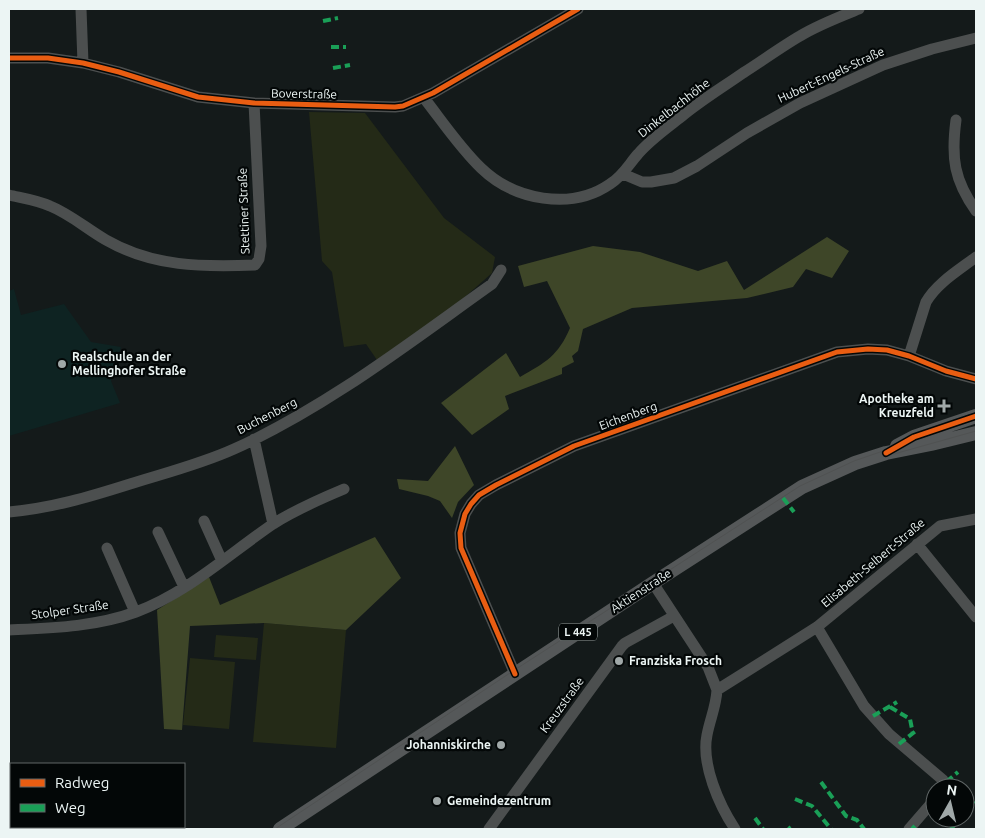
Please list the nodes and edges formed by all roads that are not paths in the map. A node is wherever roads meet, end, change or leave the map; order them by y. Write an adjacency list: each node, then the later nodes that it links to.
1 (81, 9): 6 (street)
2 (578, 9): 7 (street, Boverstraße)
3 (858, 9): 10 (street, Dinkelbachhöhe)
4 (976, 38): 10 (street, Hubert-Engels-Straße)
5 (9, 58): 6 (street, Boverstraße)
6 (84, 63): 8 (street, Boverstraße)
7 (424, 98): 8 (street, Boverstraße); 10 (street, Dinkelbachhöhe)
8 (254, 102): 11 (street, Stettiner Straße)
9 (956, 120): 12 (street)
10 (623, 174)
11 (9, 195)
12 (976, 211)
13 (976, 257): 15 (street)
14 (502, 270): 19 (street, Buchenberg)
15 (909, 356): 16 (street, Eichenberg); 37 (street, Eichenberg)
16 (976, 380)
17 (976, 416): 20 (main road, Aktienstraße / L 445)
18 (976, 433): 20 (main road, Aktienstraße / L 445)
19 (254, 439): 22 (street, Buchenberg); 25 (street)
20 (886, 453): 30 (main road, Aktienstraße / L 445)
21 (344, 489): 25 (street, Stolper Straße)
22 (9, 512)
23 (976, 518): 27 (street, Elisabeth-Selbert-Straße)
24 (204, 520): 29 (street)
25 (272, 525): 29 (street, Stolper Straße)
26 (158, 532): 31 (street)
27 (917, 544): 34 (street); 35 (street, Elisabeth-Selbert-Straße)
28 (107, 548): 32 (street)
29 (222, 561): 31 (street, Stolper Straße)
30 (653, 583): 33 (street); 37 (main road, Aktienstraße / L 445)
31 (184, 587): 32 (street, Stolper Straße)
32 (135, 612): 36 (street, Stolper Straße)
33 (674, 616): 38 (street); 41 (street, Kreuzstraße)
34 (976, 617)
35 (817, 627): 38 (street, Elisabeth-Selbert-Straße); 39 (street)
36 (9, 630)
37 (515, 674): 42 (main road, Aktienstraße / L 445)
38 (717, 690): 43 (street)
39 (941, 778)
40 (925, 811): 44 (street)
41 (493, 828)
42 (280, 829)
43 (735, 829)
44 (909, 829)

